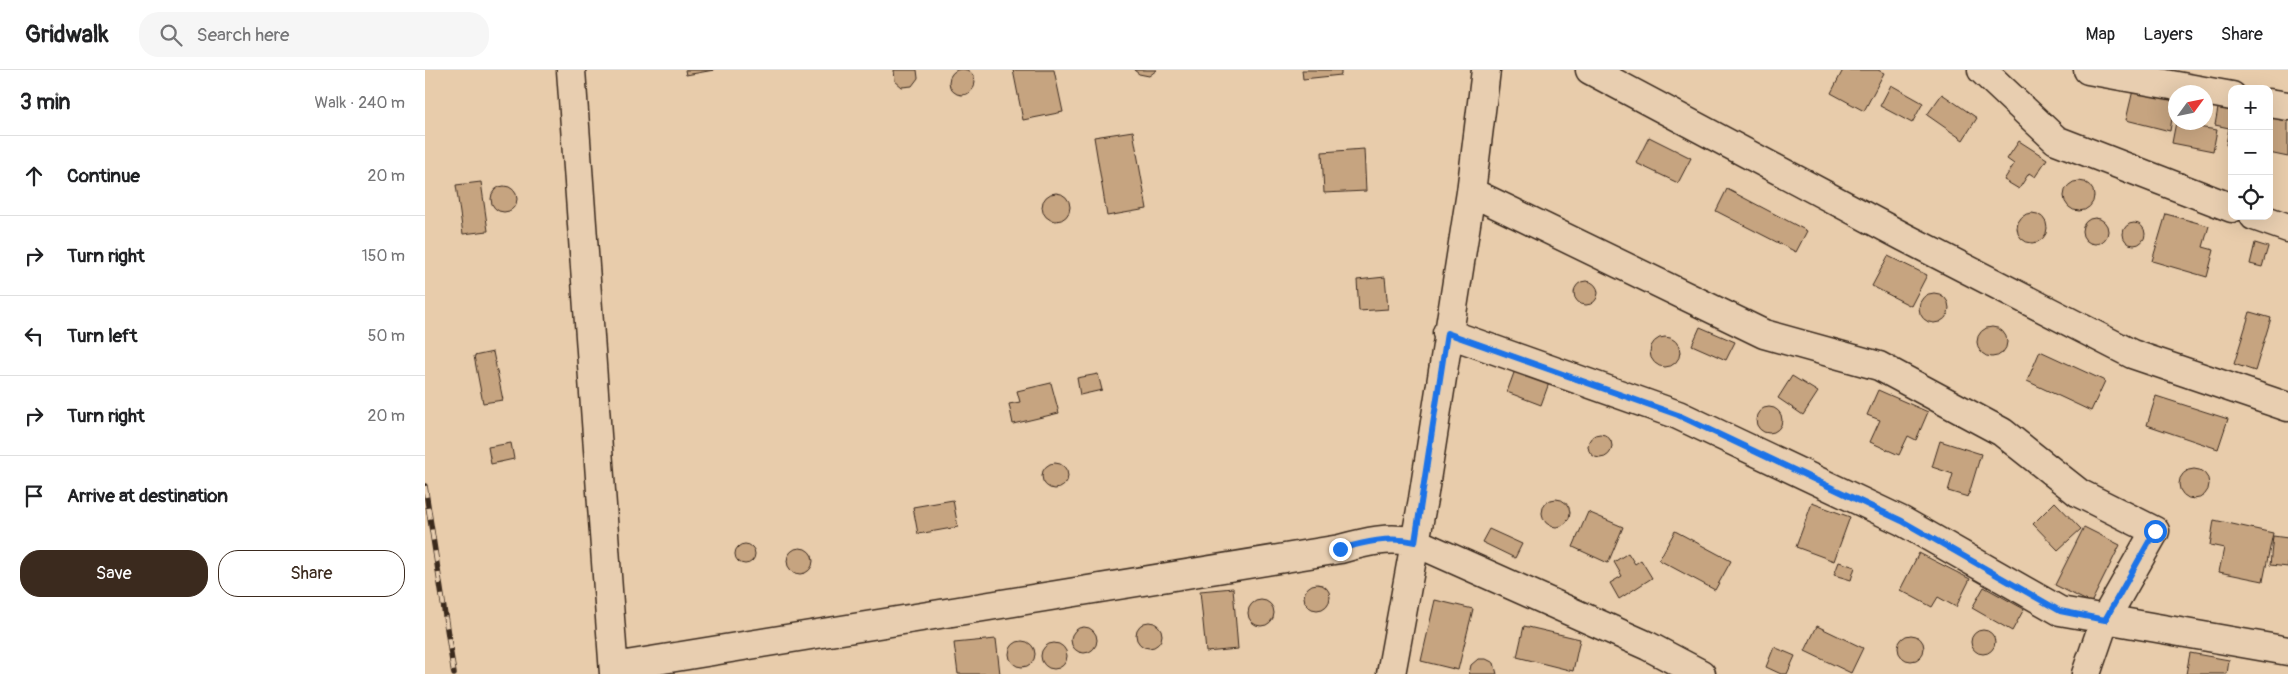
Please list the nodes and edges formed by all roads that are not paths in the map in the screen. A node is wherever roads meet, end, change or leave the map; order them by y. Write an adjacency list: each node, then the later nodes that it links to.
1 (571, 70): 18 (street)
2 (1486, 70): 9 (street)
3 (1590, 70): 14 (street)
4 (1983, 70): 10 (street)
5 (2088, 70): 6 (street)
6 (2228, 95)
7 (2273, 104): 8 (street)
8 (2288, 106)
9 (1471, 192): 13 (street); 16 (street)
10 (2228, 206)
11 (2265, 220): 12 (street)
12 (2288, 228)
13 (1447, 333): 15 (street); 16 (street)
14 (2288, 407)
15 (1415, 542): 18 (street); 19 (street); 20 (street)
16 (2105, 620): 17 (street); 21 (street)
17 (2288, 651)
18 (614, 671)
19 (1391, 674)
20 (1701, 674)
21 (2086, 674)

